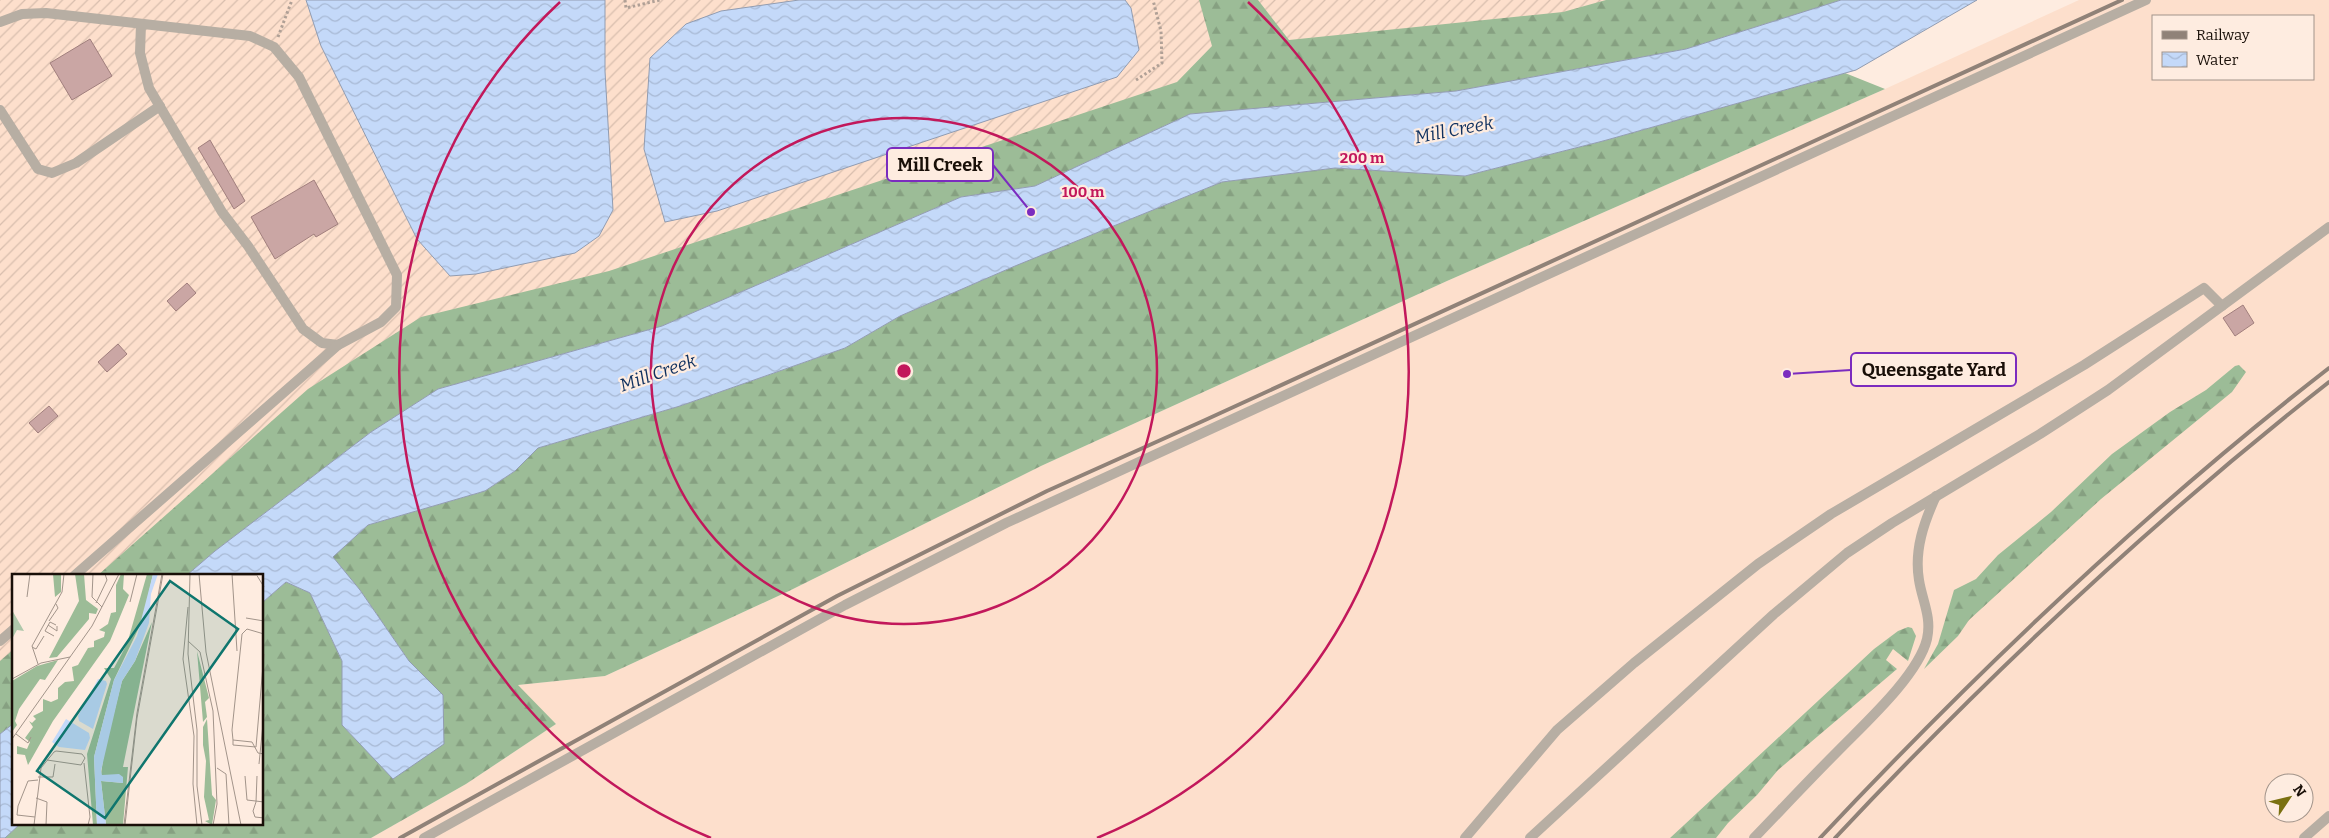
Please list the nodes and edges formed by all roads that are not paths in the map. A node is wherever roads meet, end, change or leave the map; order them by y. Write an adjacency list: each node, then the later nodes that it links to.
1 (2146, 0): 14 (lane)
2 (0, 22): 3 (lane)
3 (141, 24): 4 (lane); 8 (lane)
4 (160, 106): 5 (lane); 8 (lane)
5 (0, 110)
6 (2329, 227): 7 (lane)
7 (2222, 306): 9 (lane); 15 (lane)
8 (338, 344): 10 (lane)
9 (1936, 496): 16 (lane); 17 (lane)
10 (76, 574)
11 (12, 631): 12 (lane)
12 (0, 642)
13 (2329, 816): 18 (lane)
14 (424, 838)
15 (1465, 838)
16 (1530, 838)
17 (1754, 838)
18 (2304, 838)

